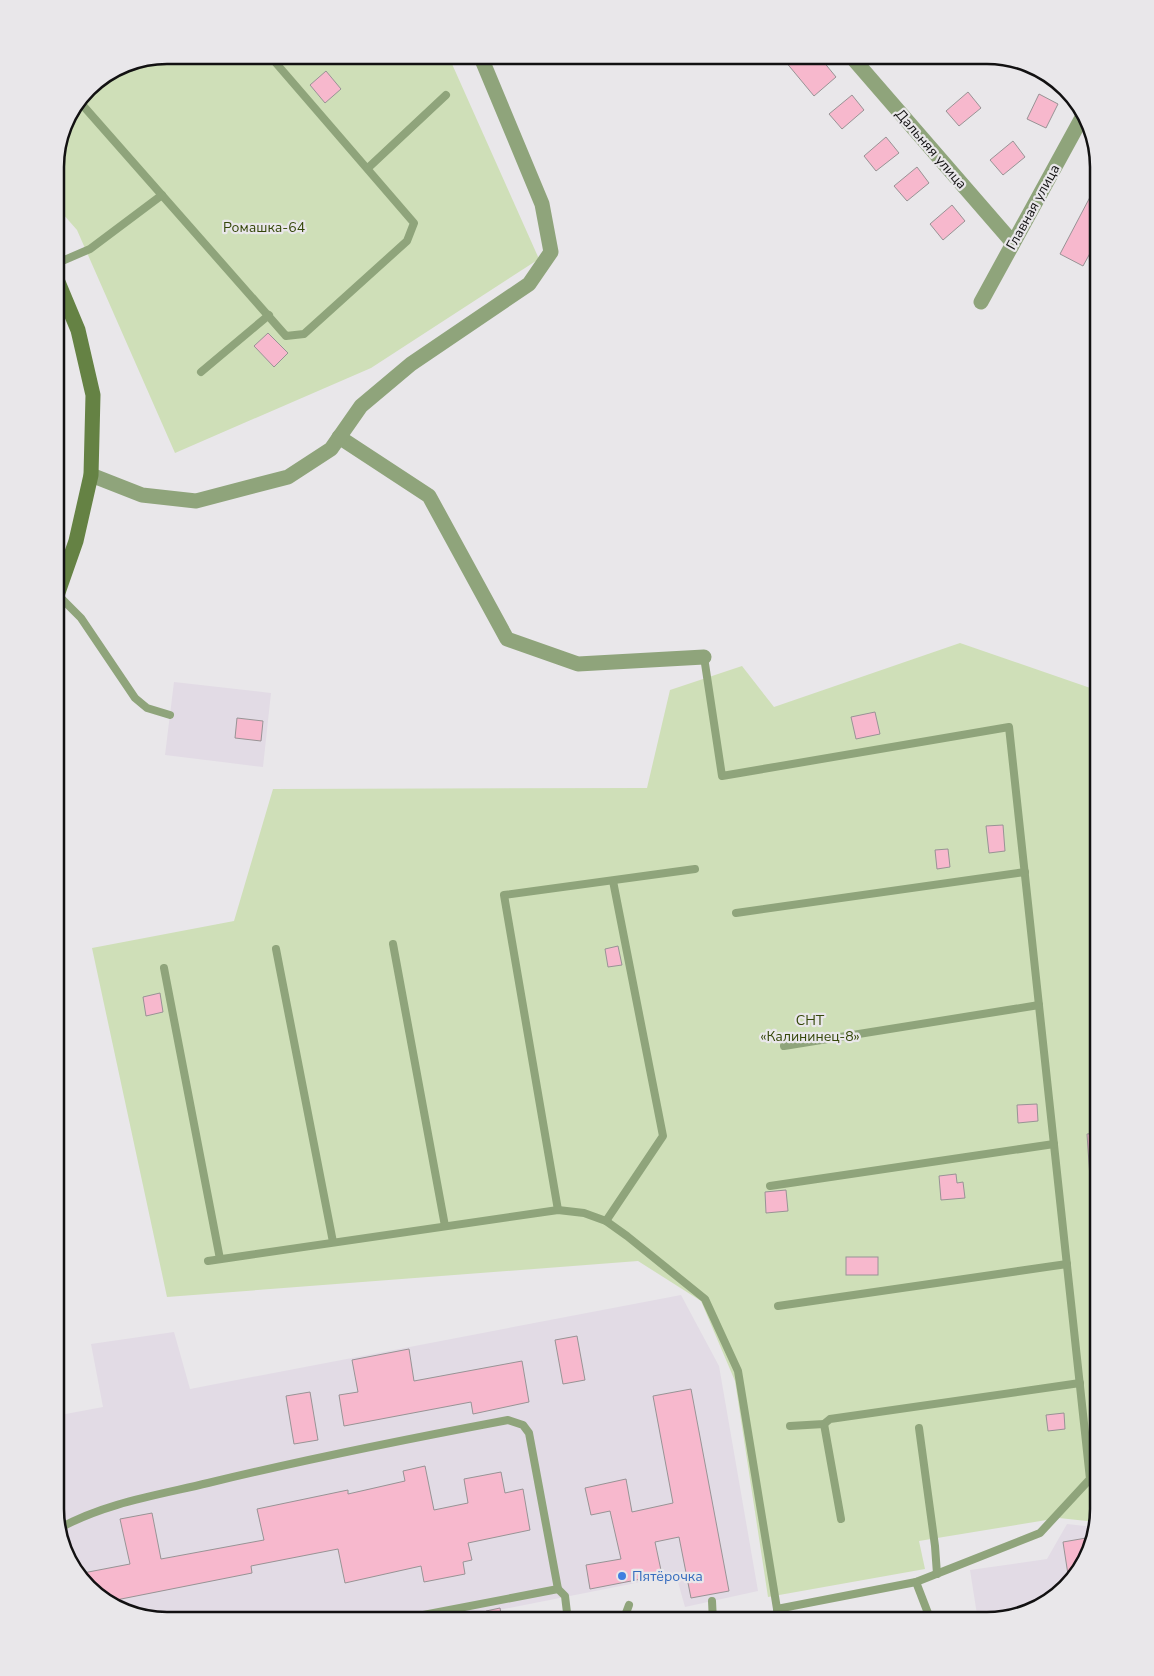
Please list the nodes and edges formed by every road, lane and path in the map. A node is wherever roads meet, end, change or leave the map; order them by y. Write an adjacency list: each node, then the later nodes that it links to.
1 (277, 64): 7 (lane)
2 (484, 64): 15 (street)
3 (858, 64): 9 (street, Дальняя улица)
4 (446, 95): 7 (lane)
5 (83, 106): 8 (lane)
6 (1079, 121): 9 (street, Главная улица)
7 (368, 168): 13 (lane)
8 (162, 195): 10 (lane); 13 (lane)
9 (1013, 243): 12 (street, Главная улица)
10 (64, 260)
11 (64, 297): 16 (main road)
12 (981, 302)
13 (269, 314): 14 (lane)
14 (201, 372)
15 (340, 436): 16 (street); 19 (street)
16 (91, 475): 17 (main road)
17 (64, 575)
18 (64, 605): 20 (lane)
19 (704, 657): 22 (lane)
20 (170, 715)
21 (695, 869): 23 (lane)
22 (1025, 872): 24 (lane); 28 (lane)
23 (614, 880): 32 (lane); 33 (lane)
24 (736, 913)
25 (393, 944): 34 (lane)
26 (276, 949): 35 (lane)
27 (164, 968): 36 (lane)
28 (1039, 1005): 29 (lane); 30 (lane)
29 (784, 1046)
30 (1054, 1144): 31 (lane); 38 (lane)
31 (770, 1186)
32 (558, 1210): 33 (lane); 34 (lane)
33 (606, 1222): 52 (lane)
34 (445, 1226): 35 (lane)
35 (333, 1242): 36 (lane)
36 (220, 1259): 37 (lane)
37 (208, 1261)
38 (1067, 1264): 39 (lane); 40 (lane)
39 (778, 1306)
40 (1080, 1383): 41 (lane); 44 (lane)
41 (824, 1424): 42 (lane); 45 (lane)
42 (790, 1426)
43 (919, 1428): 47 (lane)
44 (1090, 1479): 47 (lane)
45 (841, 1518)
46 (65, 1525): 49 (lane)
47 (936, 1574): 48 (lane)
48 (916, 1582): 52 (lane); 58 (lane)
49 (558, 1589): 53 (lane); 54 (lane)
50 (712, 1601): 56 (lane)
51 (629, 1606): 55 (lane)
52 (777, 1608): 57 (lane)
53 (439, 1612)
54 (567, 1612)
55 (627, 1612)
56 (713, 1612)
57 (778, 1612)
58 (928, 1612)

